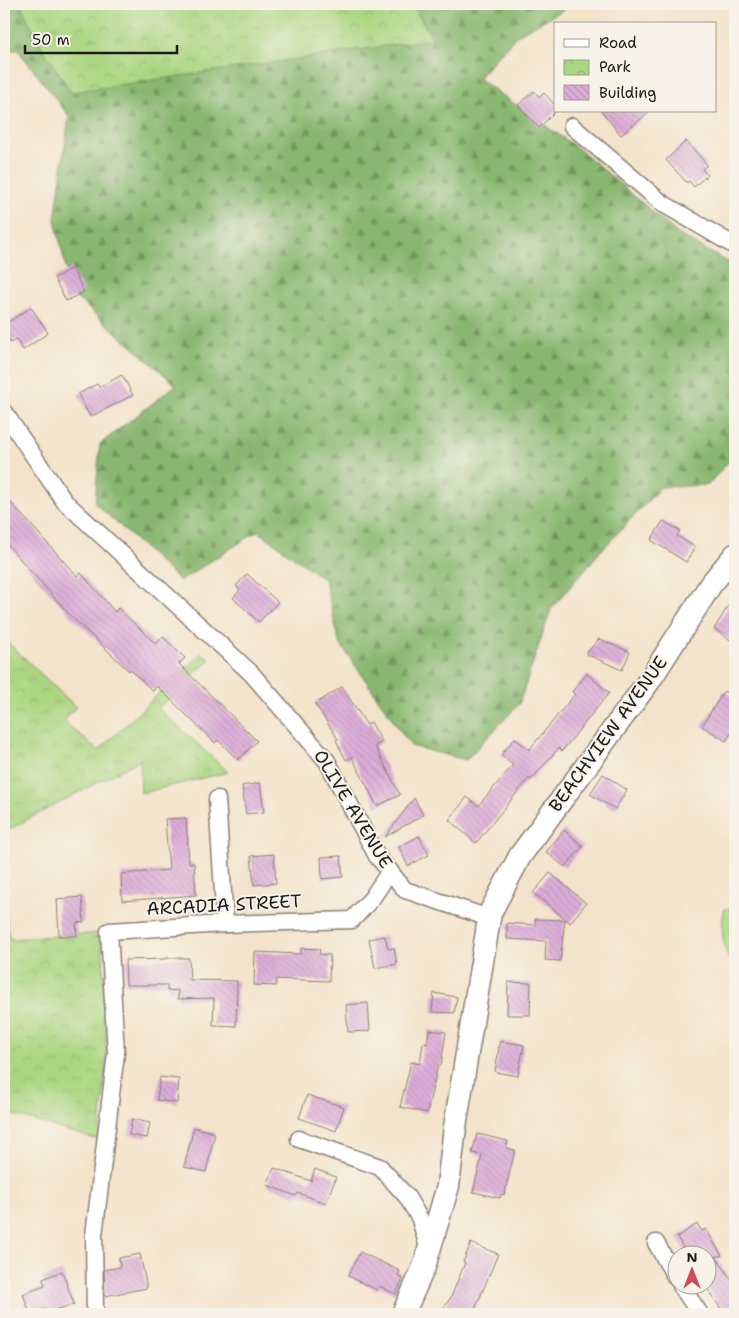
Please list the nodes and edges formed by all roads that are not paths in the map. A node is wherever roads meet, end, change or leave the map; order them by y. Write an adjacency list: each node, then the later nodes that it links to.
1 (572, 126): 2 (street)
2 (735, 246)
3 (4, 412): 6 (street, OLIVE AVENUE)
4 (735, 555): 7 (street, BEACHVIEW AVENUE)
5 (217, 799): 8 (street)
6 (390, 871): 7 (street, OLIVE AVENUE); 8 (street, ARCADIA STREET)
7 (489, 918): 11 (street)
8 (225, 924): 14 (street, ARCADIA STREET)
9 (299, 1139): 11 (street)
10 (656, 1243): 12 (street)
11 (430, 1251): 15 (street)
12 (666, 1260)
13 (688, 1296): 16 (street)
14 (95, 1314)
15 (403, 1314)
16 (700, 1314)

